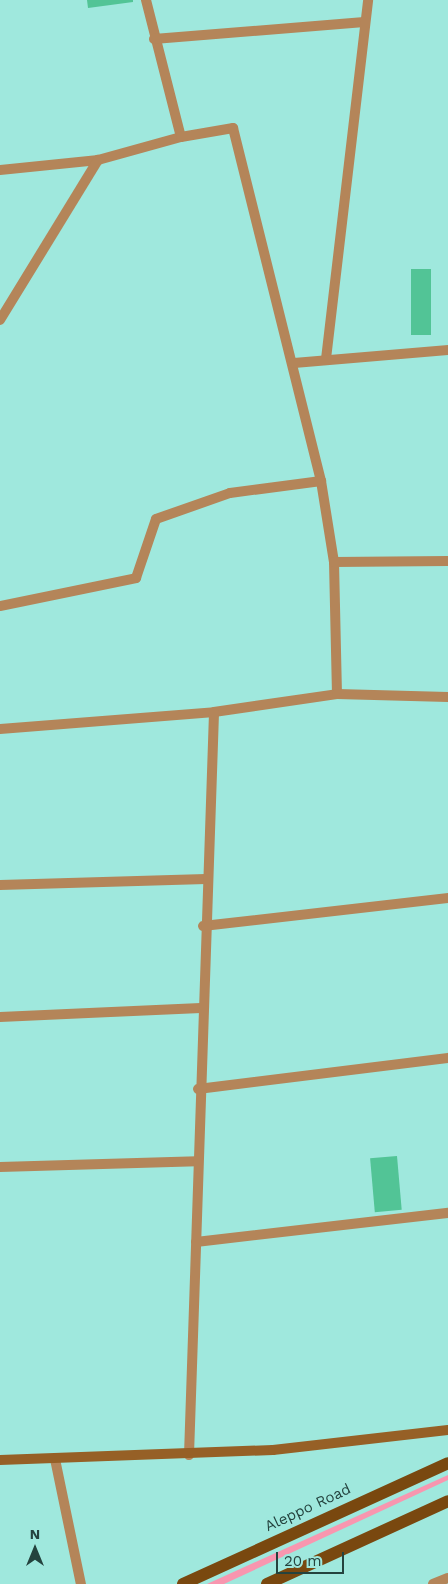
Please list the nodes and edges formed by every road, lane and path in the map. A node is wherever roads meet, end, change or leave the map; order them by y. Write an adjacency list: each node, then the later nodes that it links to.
1 (146, 0): 4 (street)
2 (368, 0): 3 (street)
3 (364, 22): 4 (street); 10 (street)
4 (154, 39): 5 (street)
5 (181, 137): 6 (street); 11 (street)
6 (98, 160): 7 (street); 8 (street)
7 (0, 170)
8 (0, 320)
9 (448, 350): 10 (street)
10 (326, 359): 11 (street)
11 (294, 363): 12 (street)
12 (321, 481): 14 (street); 15 (street)
13 (448, 561): 14 (street)
14 (334, 562): 16 (street)
15 (0, 606)
16 (337, 694): 17 (street); 18 (street)
17 (448, 697)
18 (214, 712): 19 (street); 20 (street)
19 (0, 729)
20 (206, 879): 21 (street); 23 (street)
21 (0, 885)
22 (448, 898): 23 (street)
23 (204, 926): 24 (street)
24 (201, 1008): 25 (street); 27 (street)
25 (0, 1017)
26 (448, 1058): 27 (street)
27 (198, 1089): 28 (street)
28 (197, 1161): 29 (street); 31 (street)
29 (0, 1168)
30 (448, 1213): 31 (street)
31 (196, 1242): 33 (street)
32 (448, 1430): 33 (main road)
33 (189, 1455): 34 (main road)
34 (55, 1459): 35 (main road); 39 (street)
35 (0, 1460)
36 (448, 1463): 40 (main road, Aleppo Road)
37 (448, 1501): 41 (main road)
38 (448, 1578): 42 (street)
39 (81, 1584)
40 (183, 1584)
41 (267, 1584)
42 (433, 1584)

